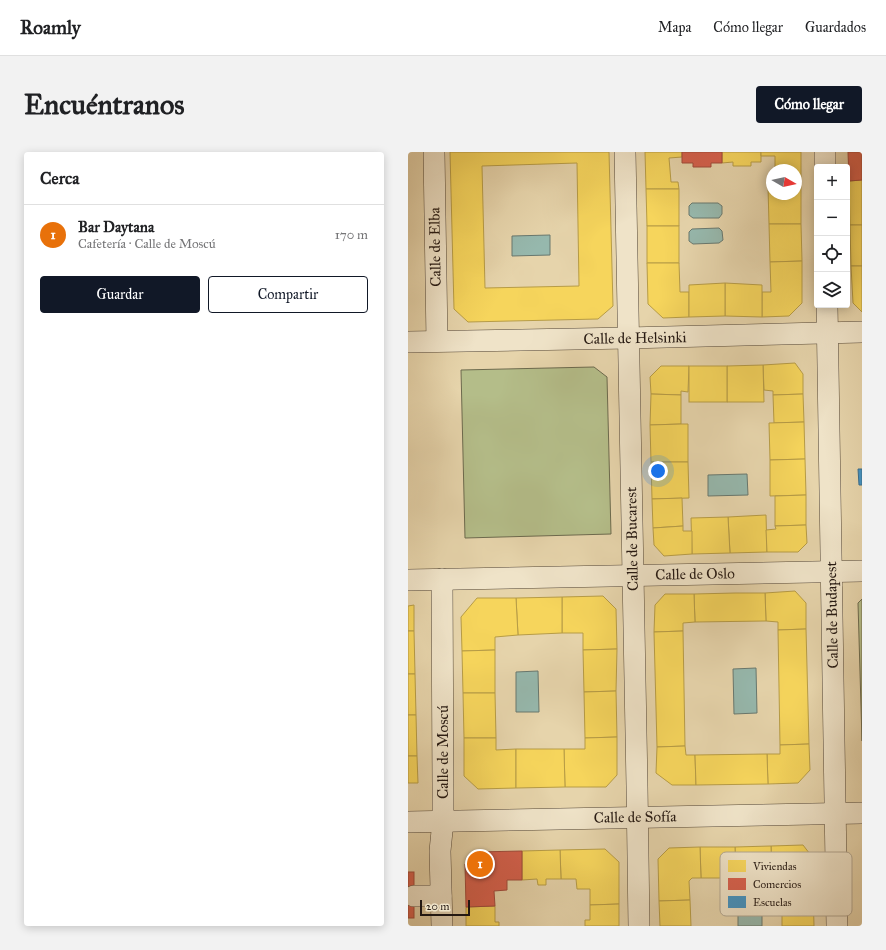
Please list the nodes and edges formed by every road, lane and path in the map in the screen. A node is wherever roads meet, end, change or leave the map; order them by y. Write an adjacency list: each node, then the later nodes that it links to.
1 (434, 152): 9 (street, Calle de Elba)
2 (625, 152): 8 (street, Calle de Bucarest)
3 (825, 152): 4 (street)
4 (825, 164)
5 (827, 308): 6 (street, Calle de Budapest)
6 (828, 332): 7 (street, Calle de Helsinki); 8 (street, Calle de Helsinki); 11 (street, Calle de Budapest)
7 (862, 332)
8 (628, 338): 9 (street, Calle de Helsinki); 13 (street, Calle de Bucarest)
9 (437, 341): 10 (street, Calle de Helsinki)
10 (408, 342)
11 (832, 572): 12 (street, Calle de Oslo); 13 (street, Calle de Oslo); 17 (street, Calle de Budapest)
12 (862, 572)
13 (633, 575): 14 (street, Calle de Oslo); 18 (street, Calle de Bucarest)
14 (442, 579): 15 (street, Calle de Oslo); 19 (street, Calle de Moscú)
15 (408, 580)
16 (862, 813): 17 (street, Calle de Sofía)
17 (835, 814): 18 (street, Calle de Sofía); 21 (street, Calle de Budapest)
18 (638, 817): 19 (street, Calle de Sofía); 26 (street, Calle de Bucarest)
19 (443, 821): 20 (street, Calle de Sofía); 23 (street, Calle de Moscú)
20 (408, 822)
21 (836, 852)
22 (414, 896): 23 (street)
23 (441, 896): 25 (street, Calle de Moscú)
24 (837, 916): 27 (street, Calle de Budapest)
25 (442, 926)
26 (639, 926)
27 (837, 926)

